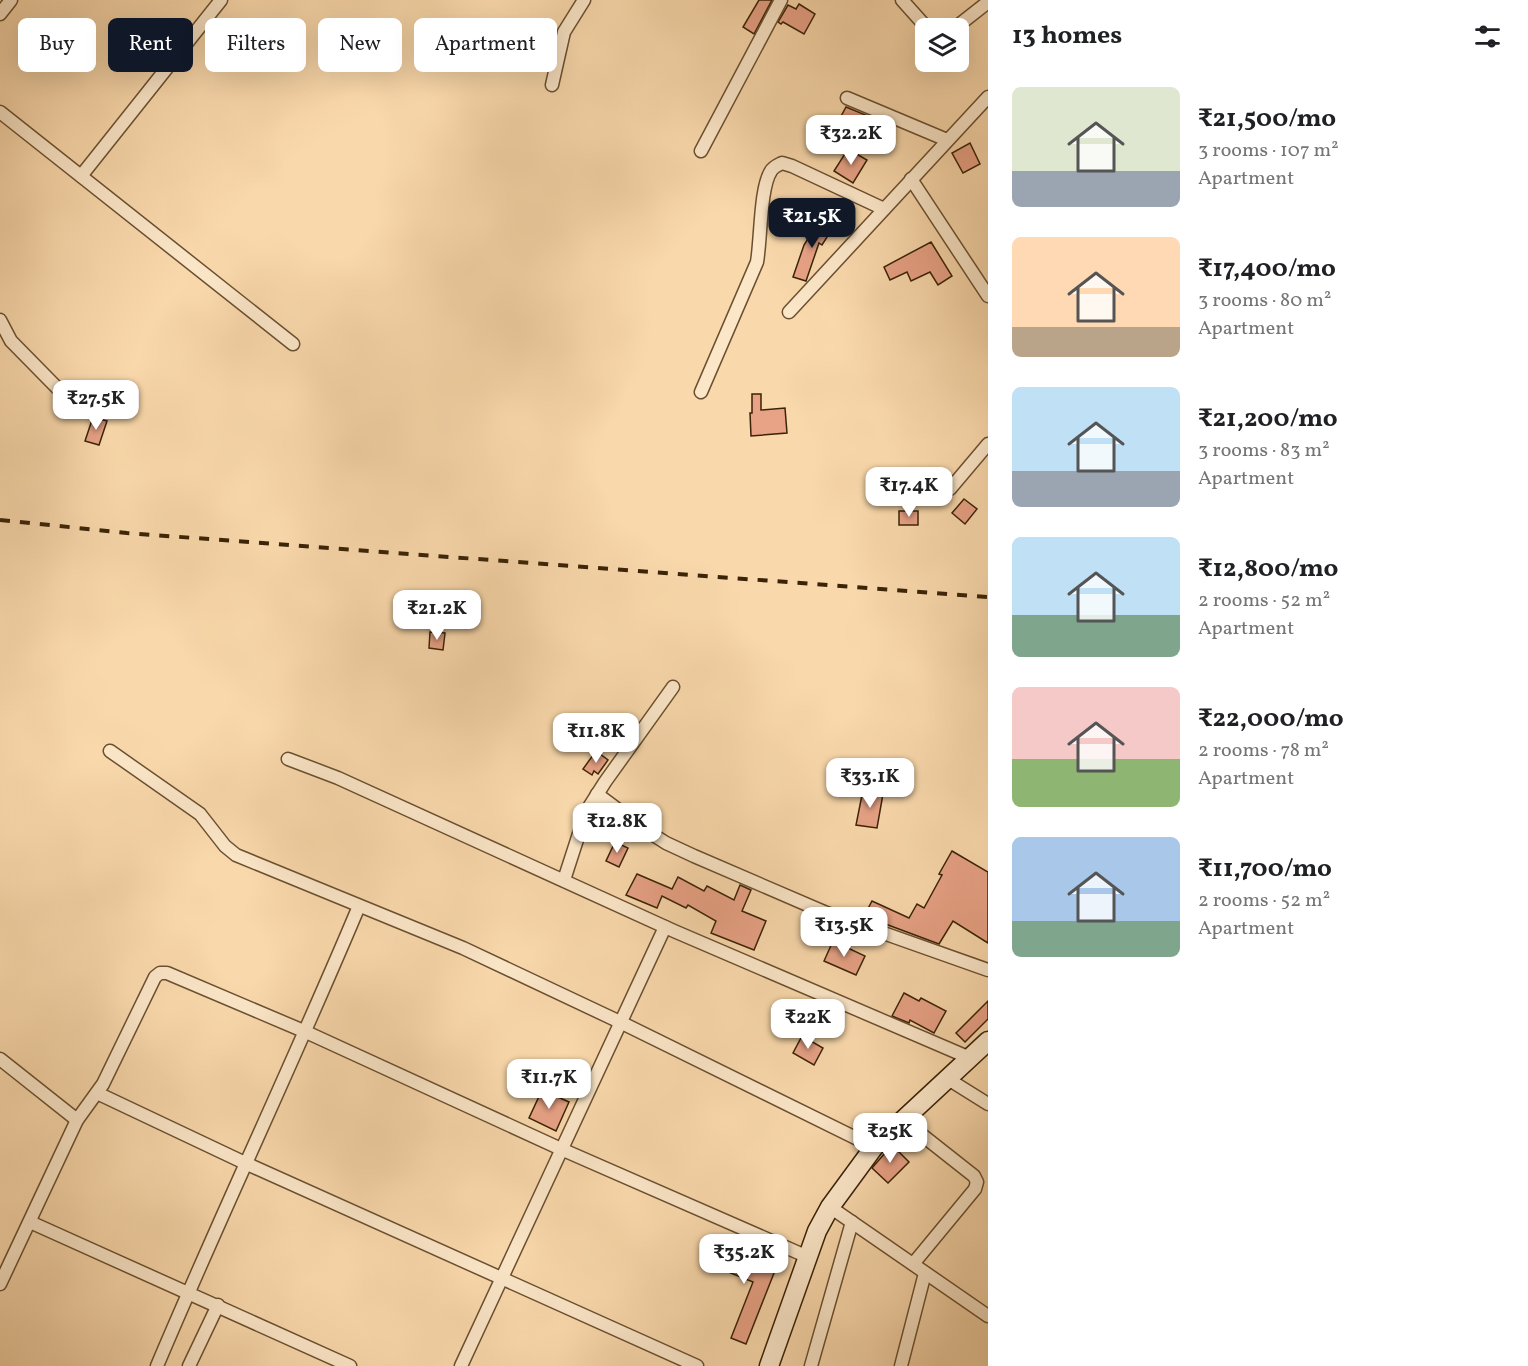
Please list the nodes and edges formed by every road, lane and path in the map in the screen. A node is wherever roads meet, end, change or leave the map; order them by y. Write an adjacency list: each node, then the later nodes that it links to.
1 (11, 0): 7 (street)
2 (221, 0): 16 (street)
3 (584, 0): 10 (street)
4 (781, 0): 15 (street)
5 (902, 0): 8 (street)
6 (988, 2): 9 (street)
7 (0, 14)
8 (918, 18)
9 (968, 18)
10 (552, 85)
11 (847, 98): 14 (street)
12 (987, 101): 14 (street)
13 (0, 112): 16 (street)
14 (947, 140): 17 (street)
15 (700, 151)
16 (81, 176): 22 (street)
17 (911, 179): 18 (street); 19 (street)
18 (884, 209): 20 (street); 23 (street)
19 (988, 296)
20 (789, 312)
21 (0, 320): 24 (street)
22 (293, 344)
23 (701, 392)
24 (72, 403)
25 (988, 444): 26 (street)
26 (950, 489)
27 (673, 687): 30 (street)
28 (110, 751): 32 (street)
29 (288, 759): 31 (street)
30 (597, 794): 31 (street); 34 (street)
31 (564, 880): 33 (street)
32 (359, 906): 35 (street); 36 (street)
33 (665, 927): 35 (street); 38 (street)
34 (988, 970)
35 (620, 1022): 45 (street); 46 (street)
36 (306, 1032): 41 (street); 46 (street); 47 (street)
37 (988, 1041): 38 (street)
38 (970, 1058): 40 (street)
39 (0, 1059): 43 (street)
40 (948, 1079): 42 (street); 44 (street)
41 (97, 1093): 43 (street); 47 (street)
42 (988, 1104)
43 (77, 1120): 49 (street)
44 (903, 1120): 45 (street); 52 (street)
45 (874, 1148): 48 (street)
46 (561, 1149): 51 (street); 54 (street)
47 (245, 1163): 54 (street); 56 (street)
48 (830, 1207): 50 (street); 51 (street)
49 (30, 1222): 55 (street); 56 (street)
50 (852, 1222): 52 (street); 65 (street)
51 (808, 1257): 64 (street)
52 (913, 1264): 53 (street)
53 (925, 1273): 58 (street); 66 (street)
54 (502, 1280): 62 (street); 63 (street)
55 (0, 1284)
56 (188, 1292): 57 (street); 59 (street)
57 (218, 1305): 60 (street); 61 (street)
58 (988, 1316)
59 (157, 1366)
60 (189, 1366)
61 (350, 1366)
62 (461, 1366)
63 (697, 1366)
64 (770, 1366)
65 (811, 1366)
66 (901, 1366)

